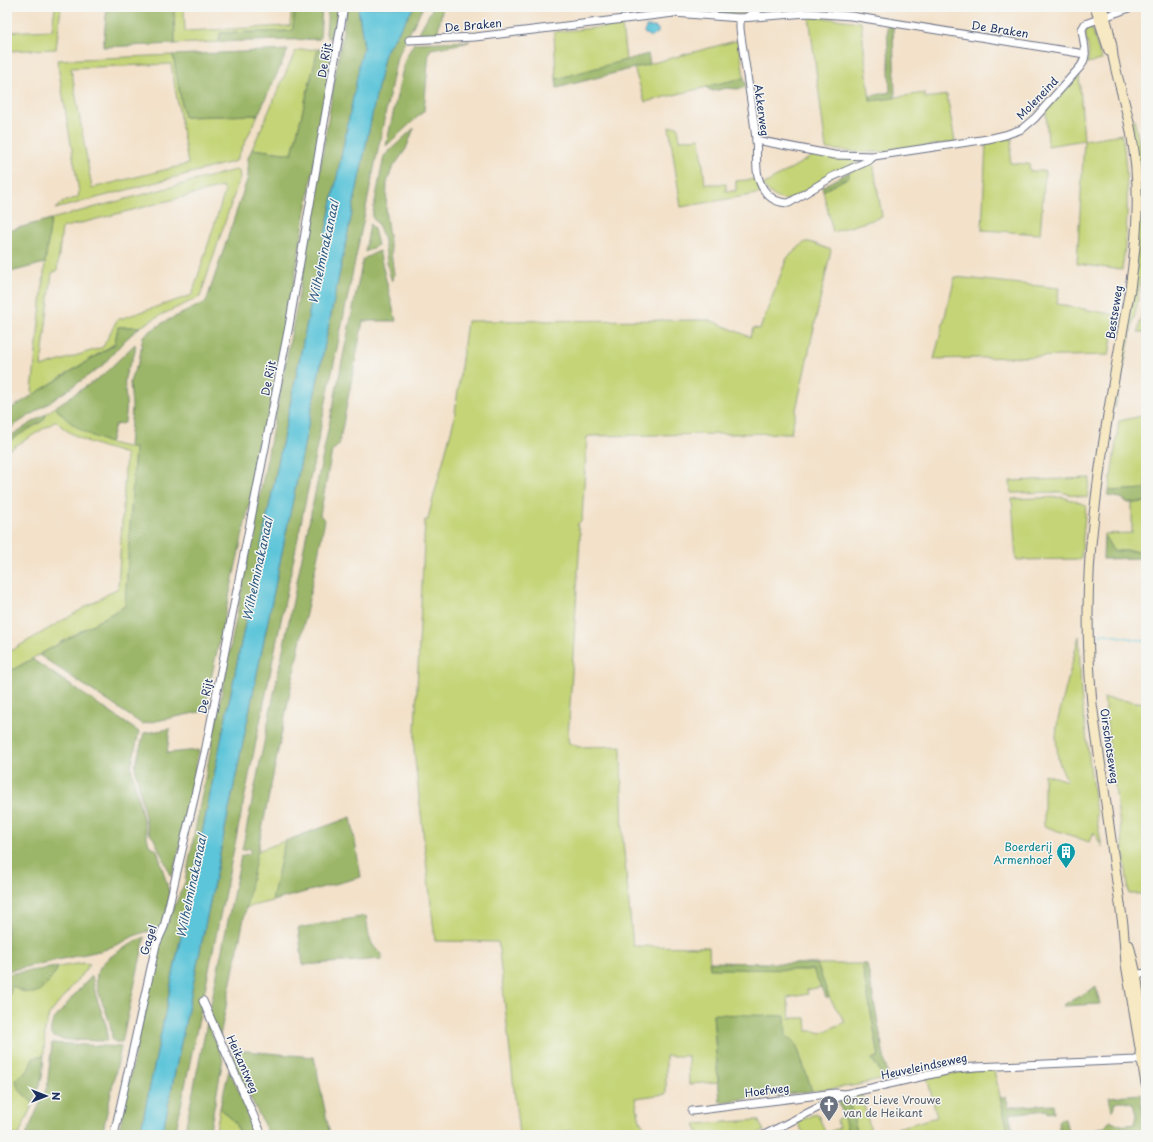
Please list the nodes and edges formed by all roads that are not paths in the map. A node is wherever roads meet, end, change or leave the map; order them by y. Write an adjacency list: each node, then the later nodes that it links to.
1 (344, 7): 14 (street, De Rijt)
2 (763, 7): 6 (street)
3 (1095, 7): 7 (main road, Bestseweg)
4 (1102, 7): 7 (main road, Bestseweg)
5 (1132, 7): 7 (street)
6 (743, 18): 8 (street, De Braken); 9 (street, De Braken); 10 (street, Akkerweg)
7 (1102, 18): 9 (street); 13 (main road, Bestseweg)
8 (409, 40)
9 (1086, 54): 11 (street, Moleneind)
10 (756, 140): 11 (street, Moleneind); 12 (street, Akkerweg)
11 (874, 156): 12 (street, Moleneind)
12 (774, 200)
13 (1089, 569): 16 (main road, Oirschotseweg)
14 (205, 752): 23 (street, Gagel)
15 (1146, 973): 16 (street)
16 (1132, 975): 18 (main road, Oirschotseweg); 19 (main road, Oirschotseweg)
17 (203, 1001): 24 (street, Heikantweg)
18 (1146, 1043)
19 (1144, 1059): 20 (main road, Oirschotseweg); 21 (street, Heuveleindseweg)
20 (1146, 1084)
21 (845, 1094): 22 (street, Hoefweg); 25 (street, Heuveleindseweg)
22 (692, 1111)
23 (114, 1135)
24 (262, 1135)
25 (764, 1135)

